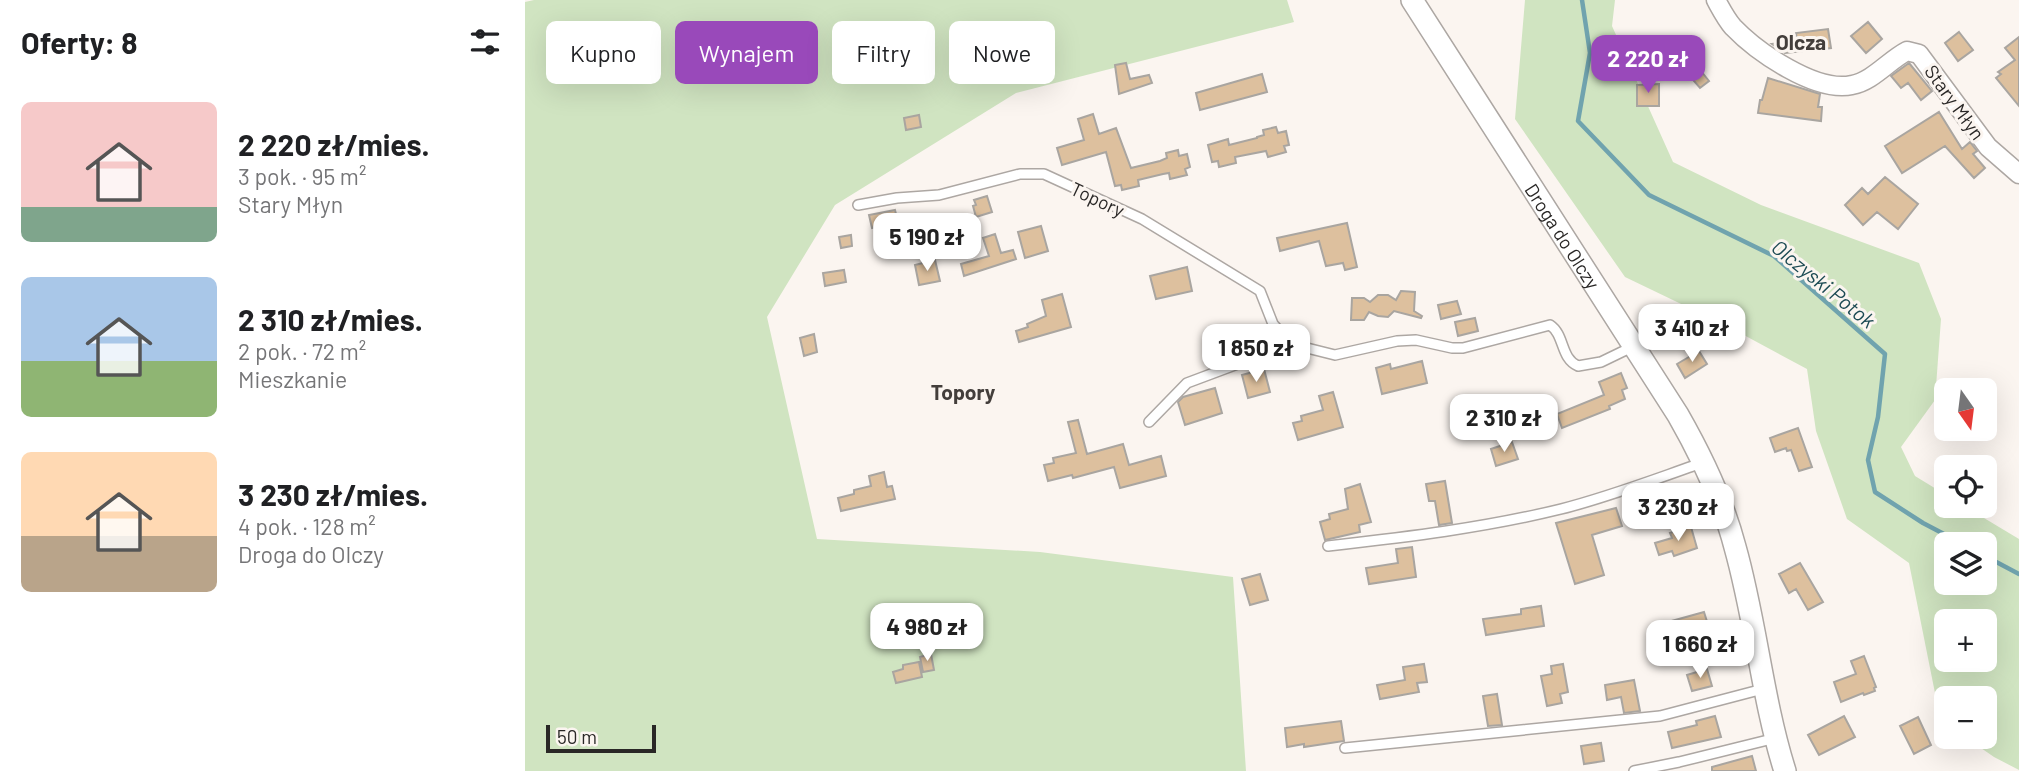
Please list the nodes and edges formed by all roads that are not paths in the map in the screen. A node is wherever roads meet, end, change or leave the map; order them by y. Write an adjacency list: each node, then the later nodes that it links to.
1 (1412, 0): 6 (street, Droga do Olczy)
2 (1716, 0): 3 (street, Stary Młyn)
3 (2019, 174)
4 (858, 205): 5 (lane, Topory)
5 (1291, 344): 6 (lane); 7 (lane)
6 (1634, 346): 8 (street, Droga do Olczy)
7 (1149, 422)
8 (1703, 461): 9 (lane); 10 (street, Droga do Olczy)
9 (1328, 546)
10 (1765, 689): 11 (street, Droga do Olczy); 12 (lane)
11 (1776, 738): 13 (lane); 14 (street, Droga do Olczy)
12 (1345, 748)
13 (1634, 771)
14 (1785, 771)

